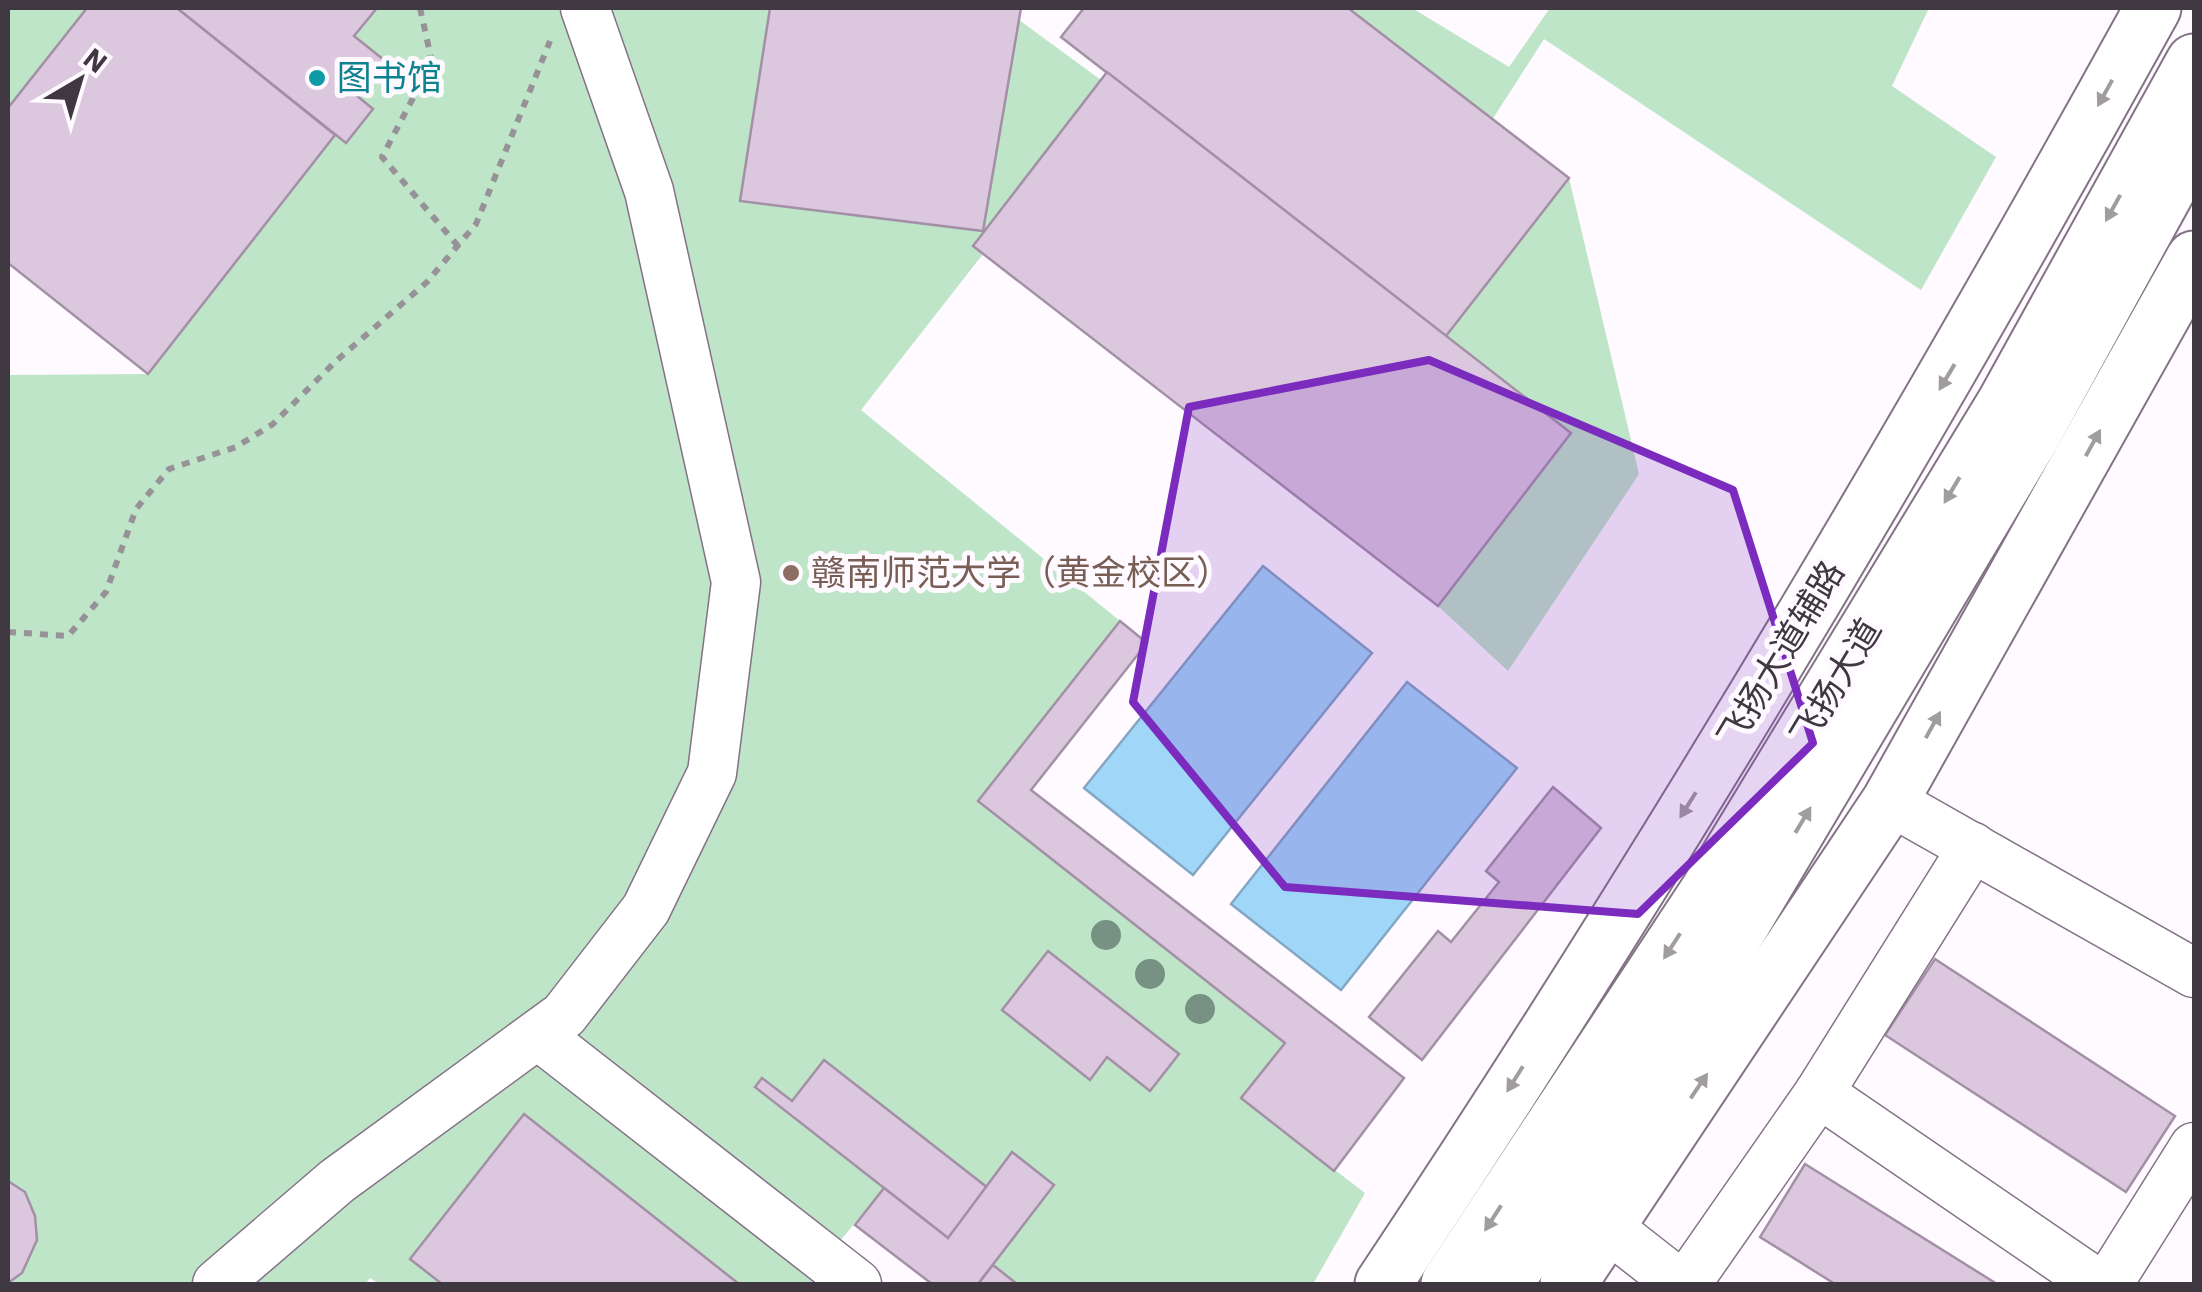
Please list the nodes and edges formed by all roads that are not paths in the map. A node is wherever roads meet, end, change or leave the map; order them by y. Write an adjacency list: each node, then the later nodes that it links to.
1 (2152, 8): 8 (street, 飞扬大道辅路, one-way to 8)
2 (571, 16): 15 (street)
3 (2194, 62): 12 (street, 飞扬大道, one-way to 12)
4 (2194, 141): 7 (street, 飞扬大道)
5 (2194, 259): 6 (street)
6 (2167, 310): 7 (street); 9 (street, one-way to 6)
7 (2033, 434): 13 (street, 飞扬大道, one-way to 7)
8 (1763, 687): 12 (street); 22 (street, 飞扬大道辅路, one-way to 22)
9 (1890, 801): 10 (street); 11 (street)
10 (1973, 847): 14 (street); 17 (street)
11 (1855, 856): 13 (street); 19 (street, one-way to 11)
12 (1707, 893): 23 (street, 飞扬大道, one-way to 23)
13 (1725, 952): 16 (street, 飞扬大道)
14 (2194, 973)
15 (538, 1035): 20 (street); 21 (street)
16 (1668, 1038): 19 (street); 24 (street, 飞扬大道)
17 (1819, 1093): 26 (street); 27 (street)
18 (2194, 1147): 28 (street)
19 (1620, 1206): 25 (street); 26 (street)
20 (217, 1284)
21 (857, 1284)
22 (1383, 1284)
23 (1449, 1284)
24 (1504, 1284)
25 (1568, 1284)
26 (1683, 1284)
27 (2098, 1284)
28 (2108, 1284)

